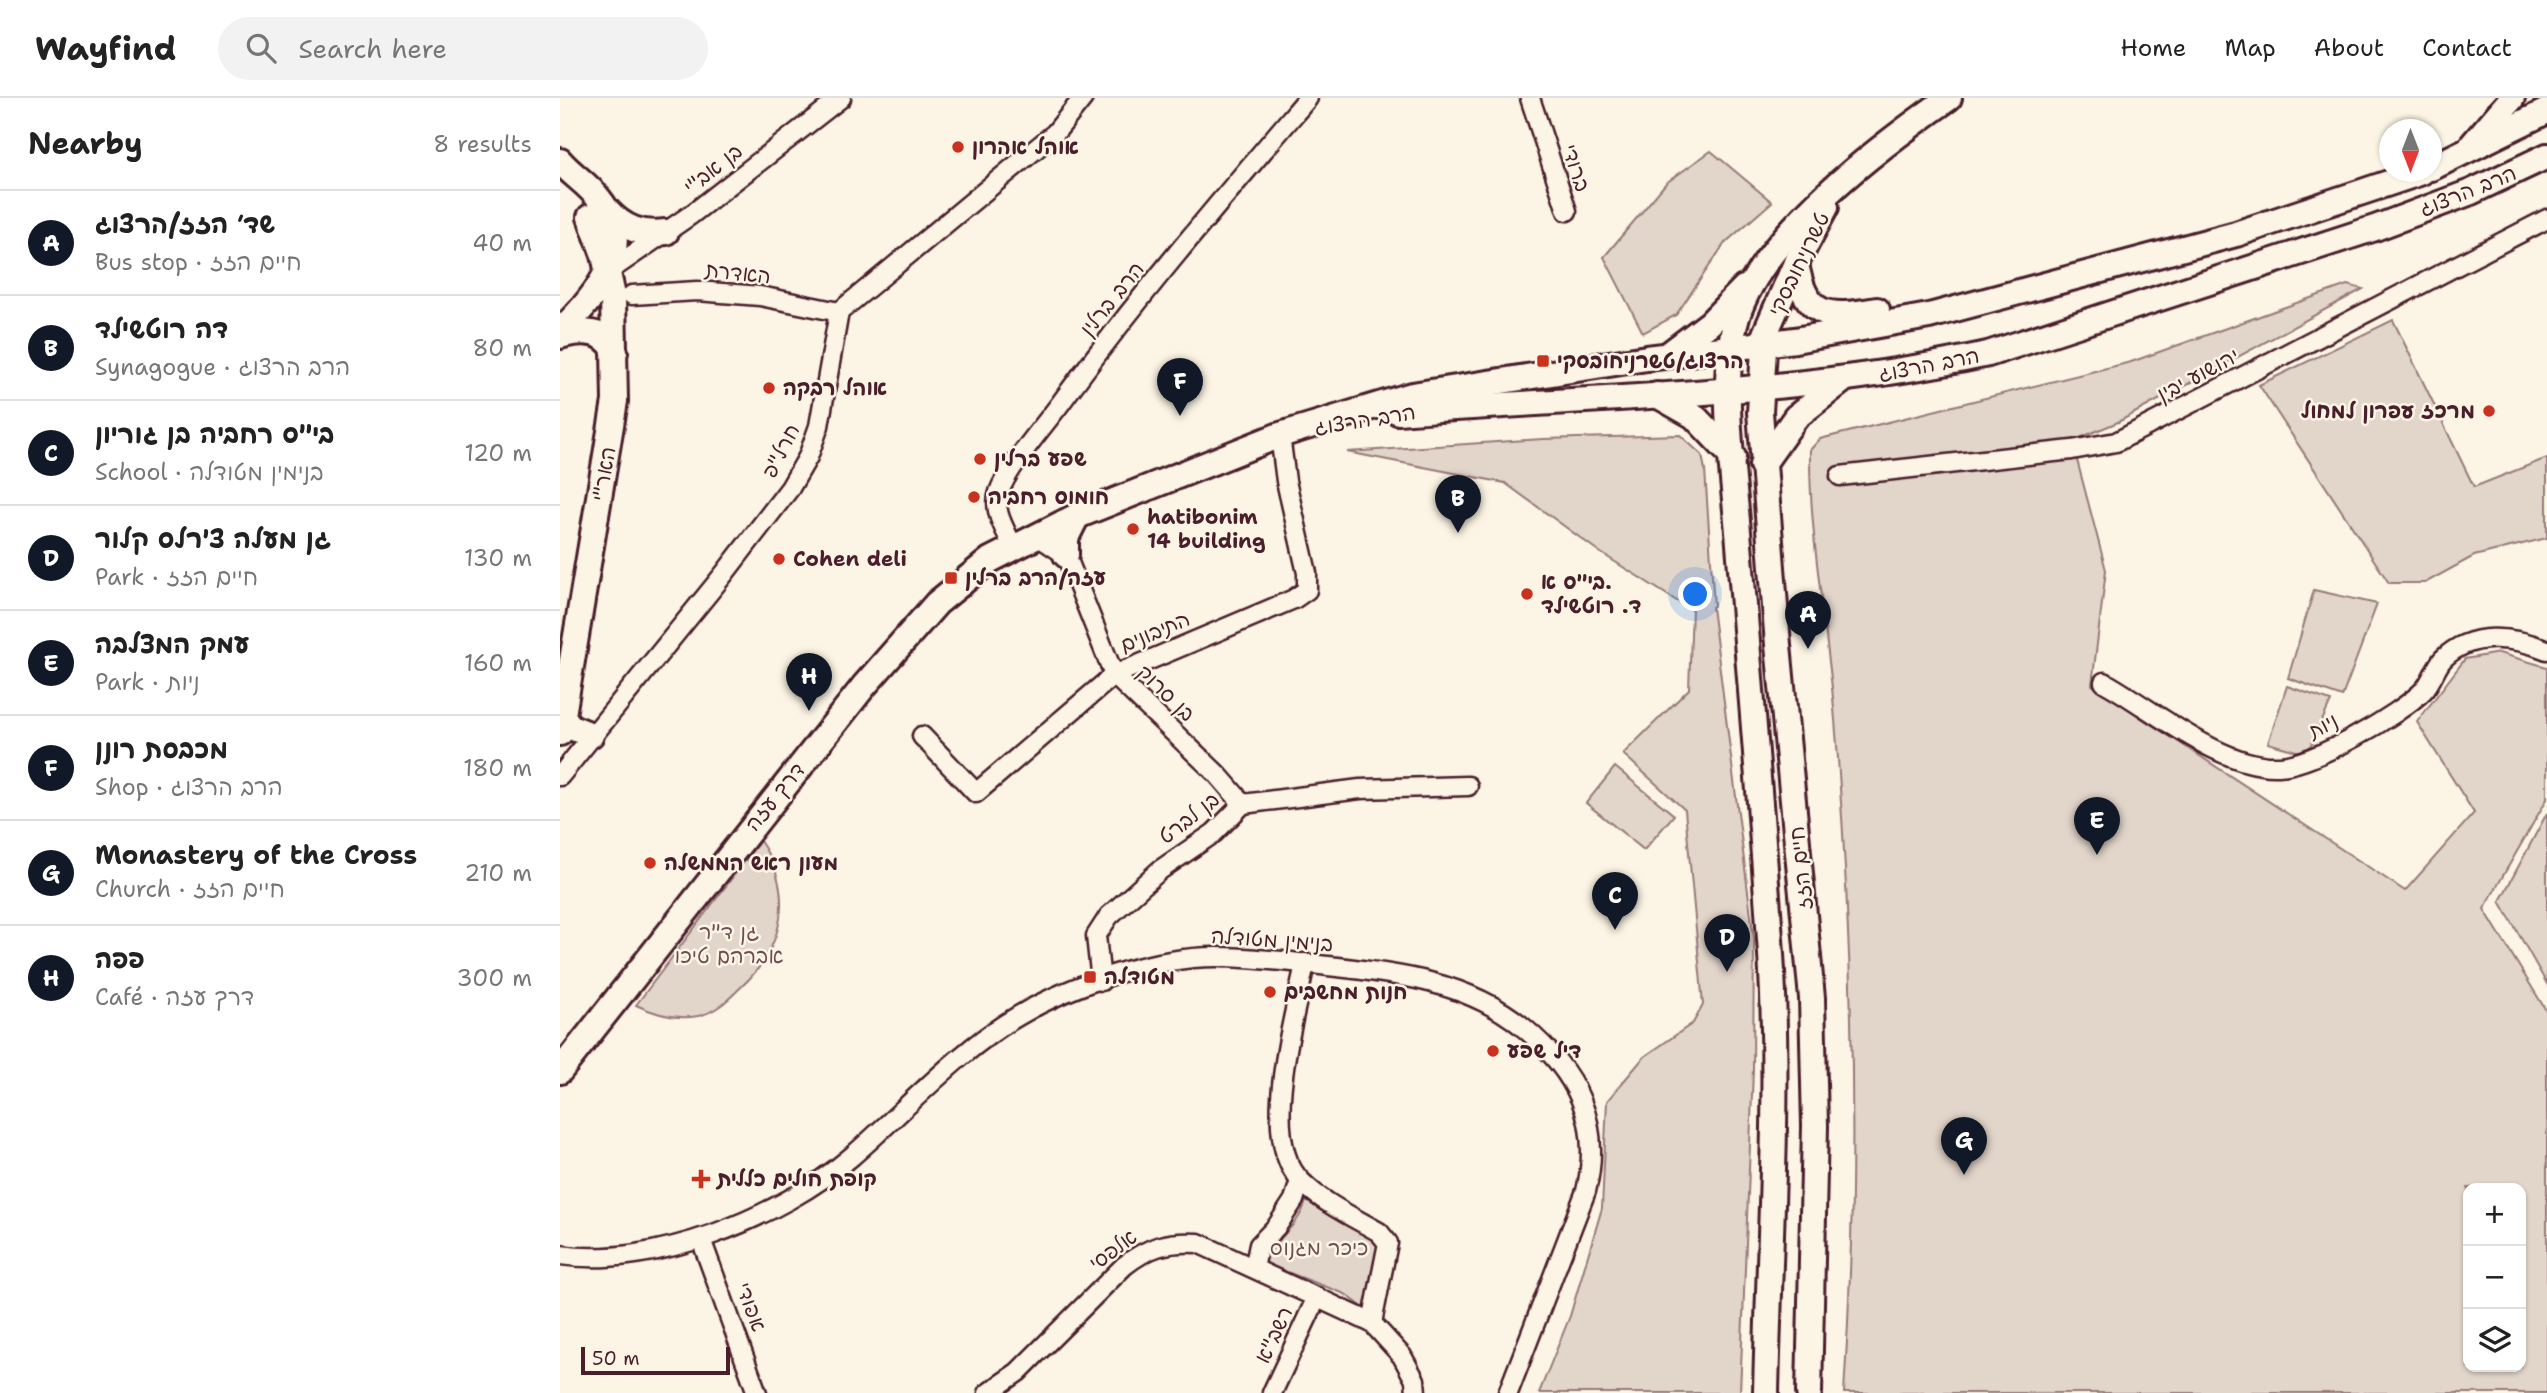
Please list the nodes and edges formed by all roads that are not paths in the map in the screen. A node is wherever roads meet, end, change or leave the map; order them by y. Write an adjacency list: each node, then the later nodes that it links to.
1 (841, 98): 17 (street, בן אב"י)
2 (1083, 98): 24 (street)
3 (1308, 98): 41 (street, הרב ברלין)
4 (1530, 98): 14 (street, ברודי)
5 (1949, 98): 13 (main road, טשרניחובסקי)
6 (2512, 98): 8 (main road)
7 (2547, 111): 8 (main road, הרב הרצוג)
8 (2463, 155): 10 (main road, הרב הרצוג)
9 (2547, 156): 31 (main road, הרב הרצוג)
10 (2442, 164)
11 (566, 167): 15 (main road, האר"י)
12 (2392, 182): 21 (main road, הרב הרצוג)
13 (1840, 186): 18 (main road, טשרניחובסקי); 19 (main road, טשרניחובסקי)
14 (1567, 211)
15 (598, 213): 17 (main road); 20 (main road, האר"י); 22 (main road)
16 (2547, 219): 38 (street, יהושוע יבין)
17 (666, 232): 20 (street, בן אב"י)
18 (1796, 263): 21 (main road); 27 (main road, טשרניחובסקי)
19 (1761, 269): 28 (main road, טשרניחובסקי); 30 (main road)
20 (609, 271): 22 (main road); 26 (main road); 29 (main road, האר"י)
21 (2048, 287): 27 (main road, הרב הרצוג)
22 (583, 291): 25 (main road)
23 (632, 295): 24 (street, האדרת)
24 (839, 312): 47 (street, חרל"פ)
25 (560, 313)
26 (560, 333): 29 (main road)
27 (1763, 344): 28 (main road, הרב הרצוג); 32 (main road, חיים הזז)
28 (1730, 349): 30 (main road, הרב הרצוג); 33 (main road, חיים הזז)
29 (615, 352): 46 (main road, האר"י)
30 (1668, 355): 35 (main road, הרב הרצוג)
31 (1844, 379): 32 (main road, הרב הרצוג); 37 (main road)
32 (1761, 386): 33 (main road, הרב הרצוג); 37 (main road, חיים הזז)
33 (1729, 388): 34 (main road, הרב הרצוג); 36 (main road, חיים הזז)
34 (1657, 395): 35 (main road, הרב הרצוג); 36 (main road)
35 (1280, 435): 39 (main road, הרב הרצוג); 44 (street, התיבונים)
36 (1733, 457): 66 (main road, חיים הזז)
37 (1762, 465): 67 (main road, חיים הזז)
38 (1840, 476)
39 (1077, 516): 40 (main road, הרב הרצוג); 42 (main road)
40 (1036, 535): 41 (main road, הרב הרצוג); 42 (street)
41 (1013, 547): 54 (main road, דרך עזה)
42 (1066, 555): 44 (street, בן סרוק)
43 (2547, 650): 45 (street, ניות)
44 (1114, 675): 48 (street, התיבונים); 51 (street, בן סרוק)
45 (2105, 682)
46 (561, 725): 47 (main road)
47 (591, 735): 49 (street, חרל"פ)
48 (922, 736)
49 (560, 775)
50 (1468, 786): 51 (street, בן לברט)
51 (1243, 804): 53 (street, בן לברט)
52 (1305, 963): 53 (street, בנימין מטודלה); 55 (street); 65 (street, בנימין מטודלה)
53 (1101, 981): 56 (street, בנימין מטודלה)
54 (560, 1071)
55 (1300, 1181): 58 (street); 60 (street)
56 (701, 1238): 57 (street, בנימין מטודלה); 61 (street, אפודי)
57 (560, 1255)
58 (1254, 1268): 59 (street, אלפסי); 62 (street, אלפסי)
59 (1317, 1297): 60 (street, אלפסי); 63 (street, רשב"א)
60 (1372, 1323): 64 (street)
61 (757, 1393)
62 (988, 1393)
63 (1272, 1393)
64 (1416, 1393)
65 (1508, 1393)
66 (1766, 1393)
67 (1809, 1393)

